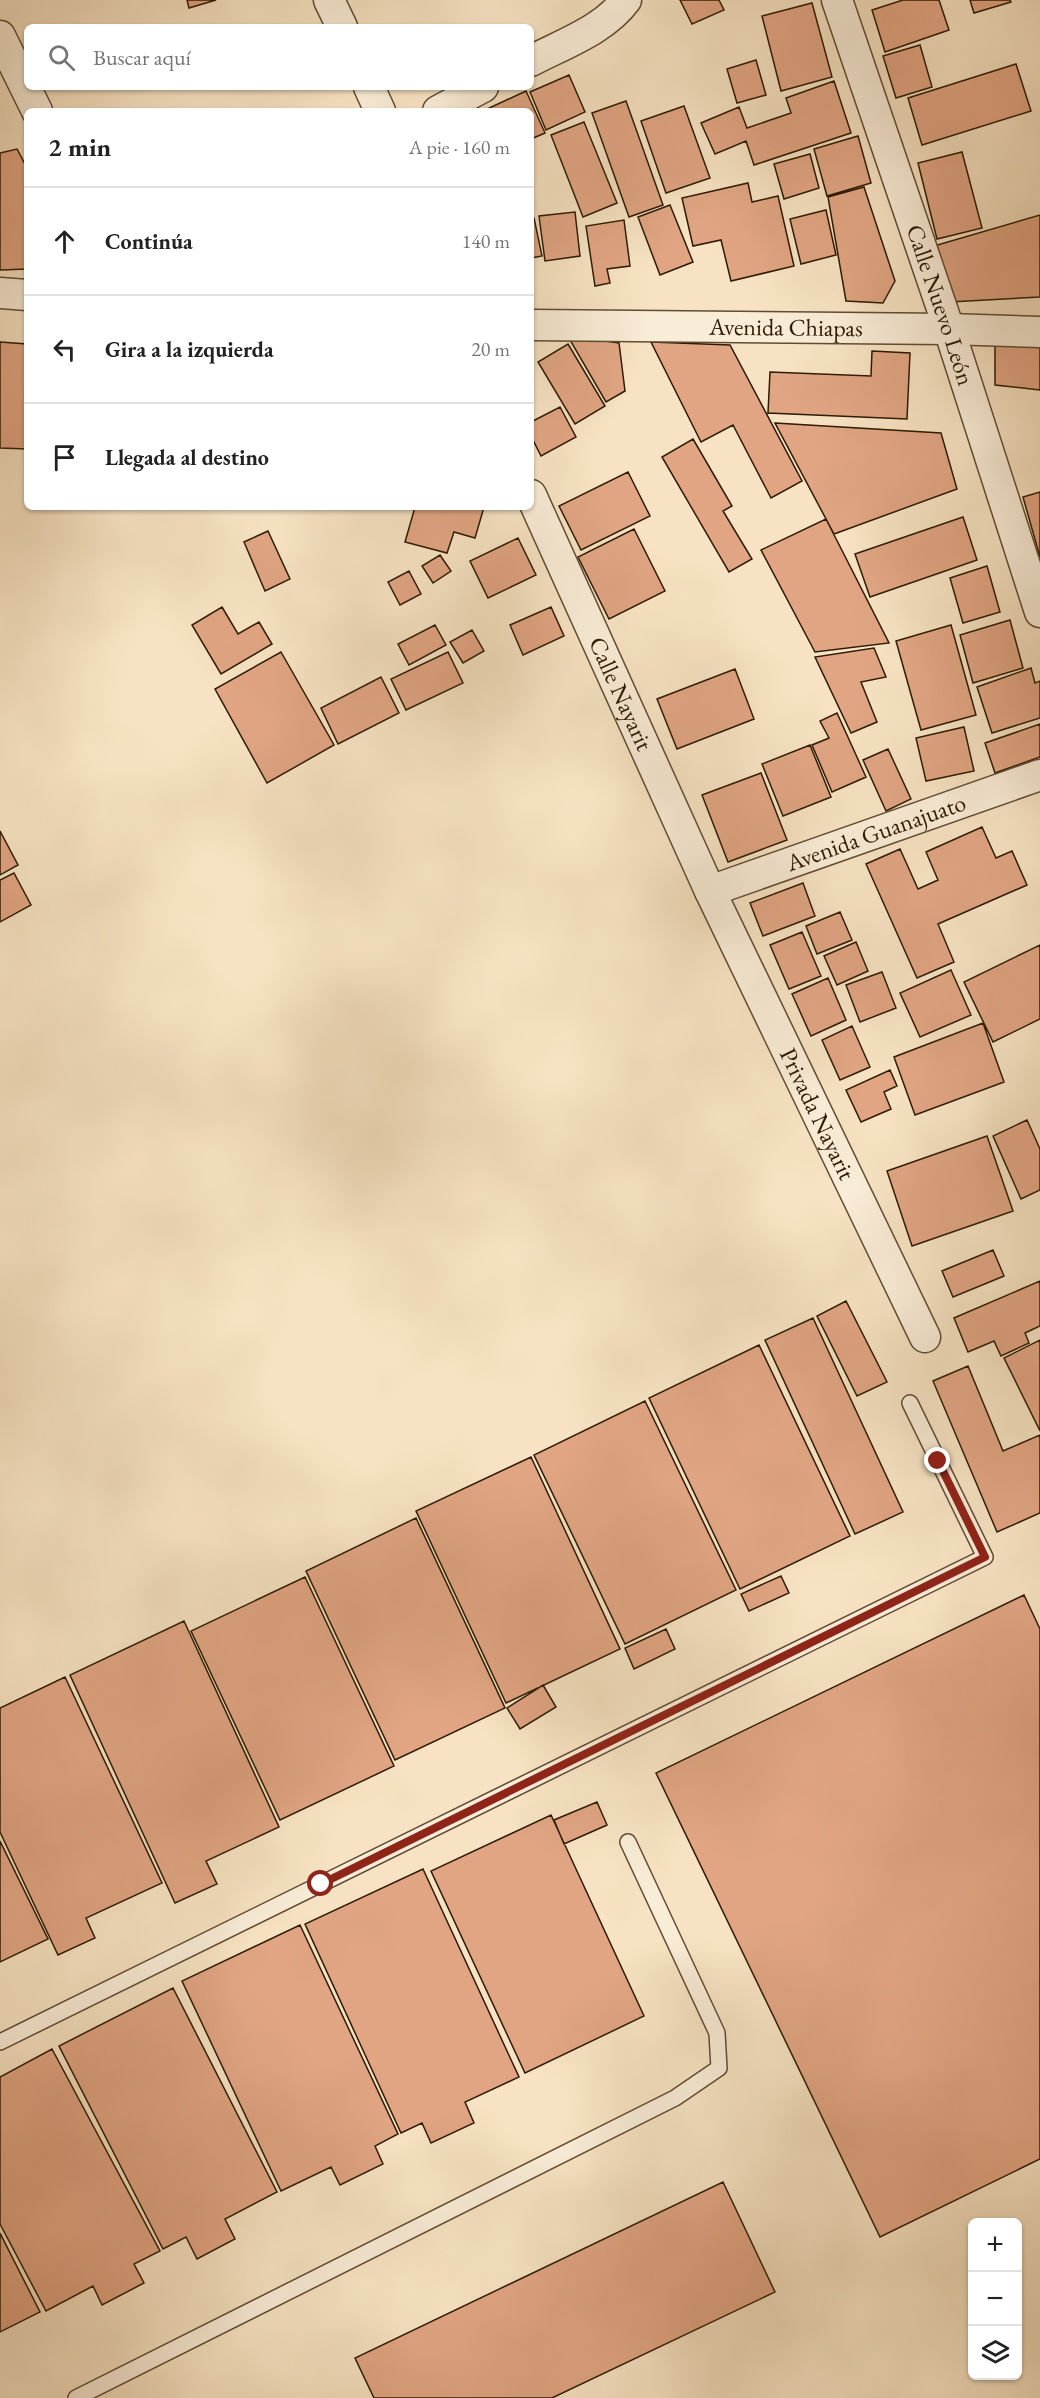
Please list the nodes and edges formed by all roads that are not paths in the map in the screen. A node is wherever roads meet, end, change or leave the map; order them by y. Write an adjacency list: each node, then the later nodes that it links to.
1 (329, 0): 4 (street)
2 (626, 0): 6 (street)
3 (837, 0): 17 (street, Calle Nuevo León)
4 (341, 24)
5 (0, 36): 7 (street)
6 (534, 60)
7 (24, 85)
8 (27, 90): 11 (street)
9 (370, 90): 12 (street)
10 (477, 90): 13 (street)
11 (36, 108)
12 (379, 108)
13 (444, 108)
14 (0, 293): 15 (street)
15 (24, 295)
16 (534, 325): 17 (street, Avenida Chiapas)
17 (949, 329): 18 (street, Avenida Chiapas); 20 (street, Calle Nuevo León)
18 (1040, 332)
19 (534, 502): 22 (street, Calle Nayarit)
20 (1040, 612)
21 (1040, 775): 22 (street, Avenida Guanajuato)
22 (710, 891): 23 (street, Privada Nayarit)
23 (925, 1337)
24 (909, 1404): 26 (lane)
25 (628, 1842): 27 (lane)
26 (0, 2042)
27 (76, 2398)

